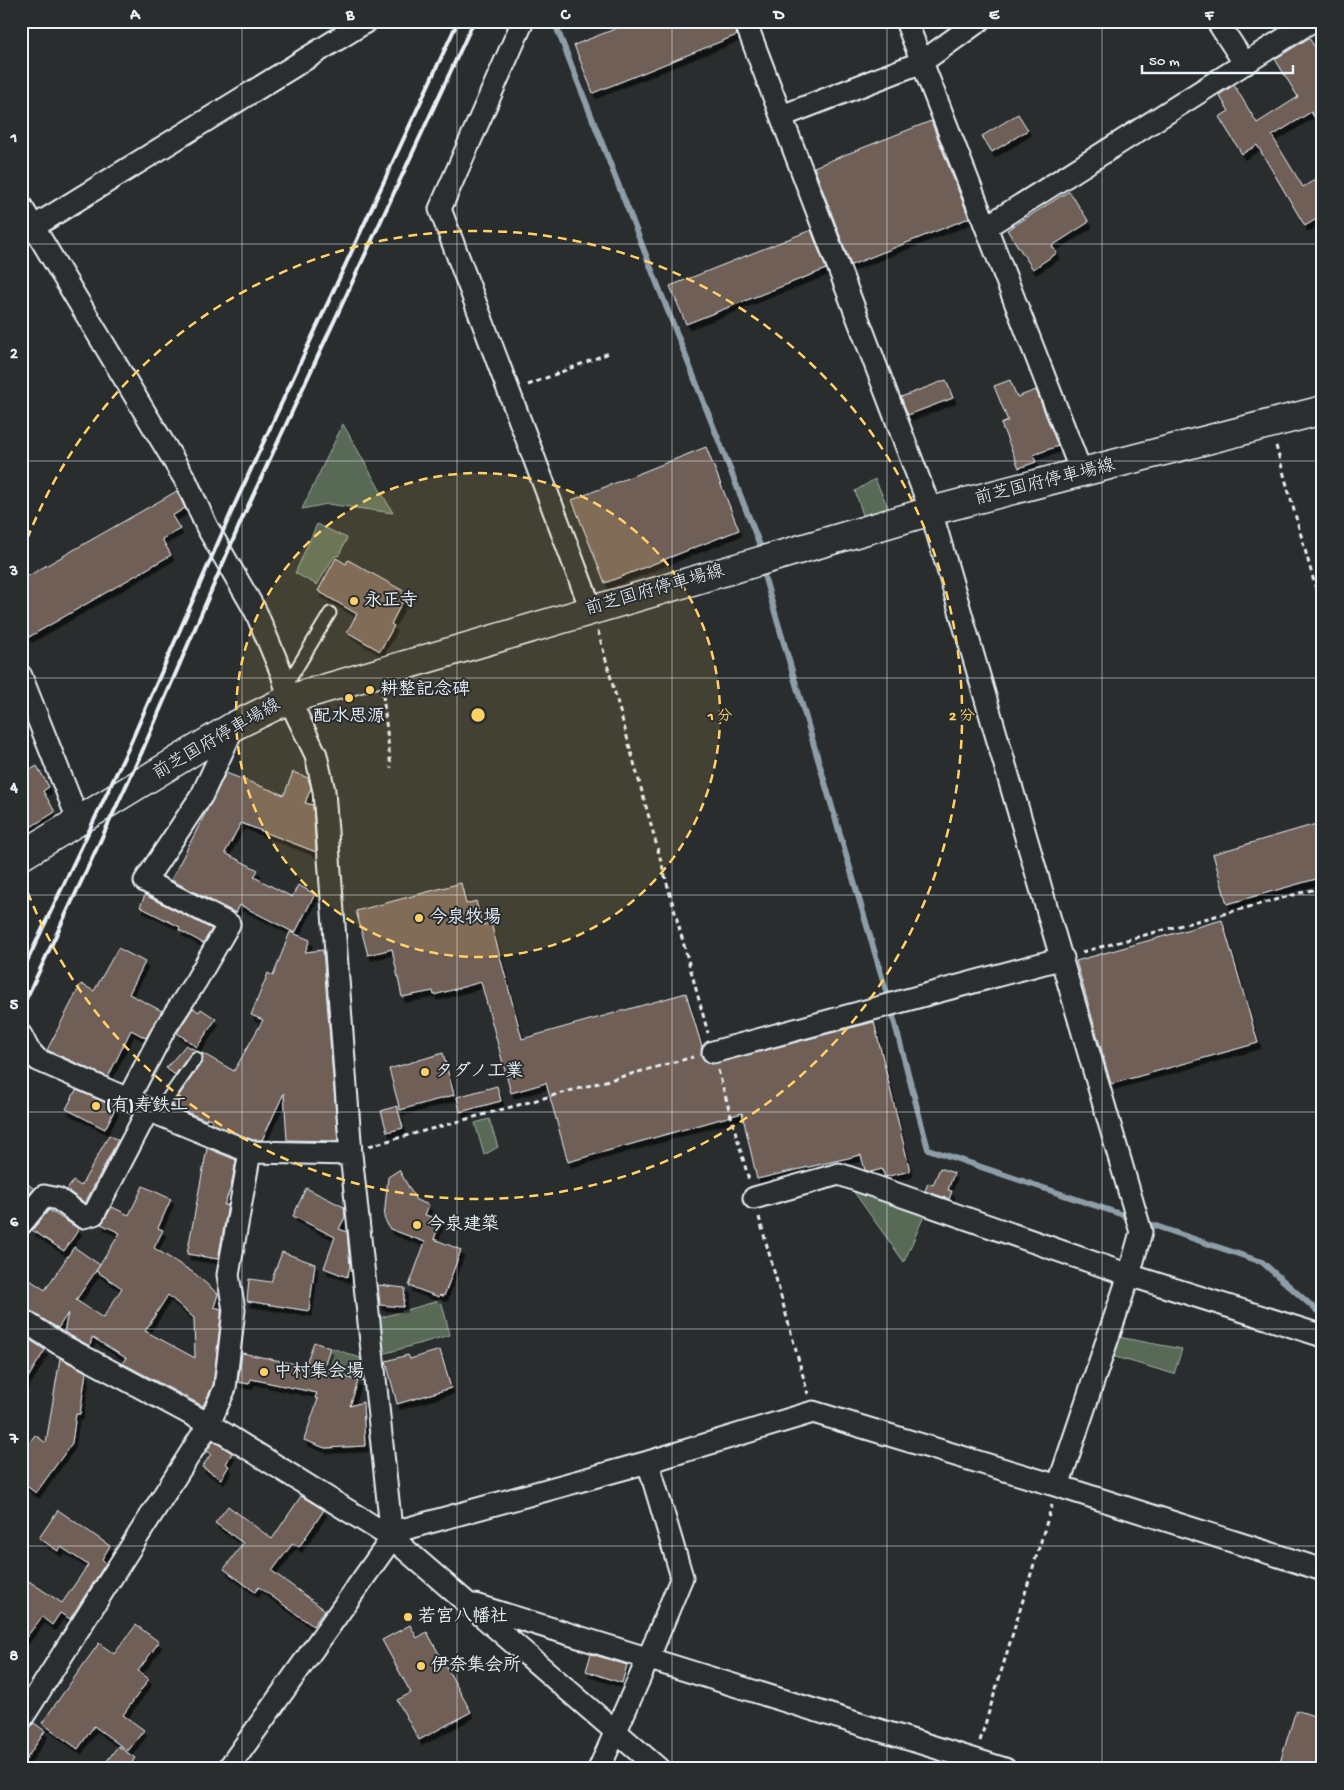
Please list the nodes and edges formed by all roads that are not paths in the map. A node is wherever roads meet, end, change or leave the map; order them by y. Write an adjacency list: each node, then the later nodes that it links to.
1 (367, 21): 13 (street)
2 (523, 21): 18 (street)
3 (745, 21): 11 (street)
4 (906, 21): 9 (street)
5 (979, 21): 9 (street)
6 (1218, 21): 10 (street)
7 (1314, 21): 8 (street); 10 (street)
8 (1323, 35)
9 (922, 62): 11 (street); 14 (street)
10 (1245, 64): 14 (street)
11 (782, 116): 17 (street)
12 (21, 206): 13 (street)
13 (34, 226): 21 (street)
14 (986, 227): 16 (street)
15 (1323, 410): 16 (main road, 前芝国府停車場線)
16 (1082, 474): 17 (main road, 前芝国府停車場線)
17 (931, 511): 18 (main road, 前芝国府停車場線); 25 (street)
18 (592, 609): 21 (main road, 前芝国府停車場線)
19 (330, 613): 21 (lane)
20 (21, 676): 23 (street)
21 (287, 693): 22 (main road, 前芝国府停車場線); 32 (street)
22 (234, 726): 23 (main road, 前芝国府停車場線); 29 (street)
23 (79, 822): 24 (main road, 前芝国府停車場線)
24 (21, 856)
25 (1063, 958): 27 (street); 35 (street)
26 (21, 1035): 29 (street)
27 (713, 1052)
28 (196, 1058): 30 (lane)
29 (128, 1099): 30 (street)
30 (153, 1112): 31 (street); 34 (street)
31 (250, 1152): 32 (street); 38 (street)
32 (352, 1154): 41 (street)
33 (754, 1198): 35 (street)
34 (21, 1224)
35 (1129, 1275): 37 (street); 40 (street)
36 (21, 1319): 38 (street)
37 (1323, 1336)
38 (209, 1424): 41 (street); 45 (street)
39 (648, 1462): 40 (street); 41 (street); 44 (street)
40 (1058, 1486): 42 (street)
41 (392, 1538): 43 (street); 47 (street)
42 (1323, 1570)
43 (466, 1602): 44 (street); 46 (street)
44 (648, 1659): 46 (street); 50 (street)
45 (21, 1720)
46 (615, 1732): 48 (street); 49 (street)
47 (228, 1769)
48 (599, 1769)
49 (659, 1769)
50 (1005, 1769)

